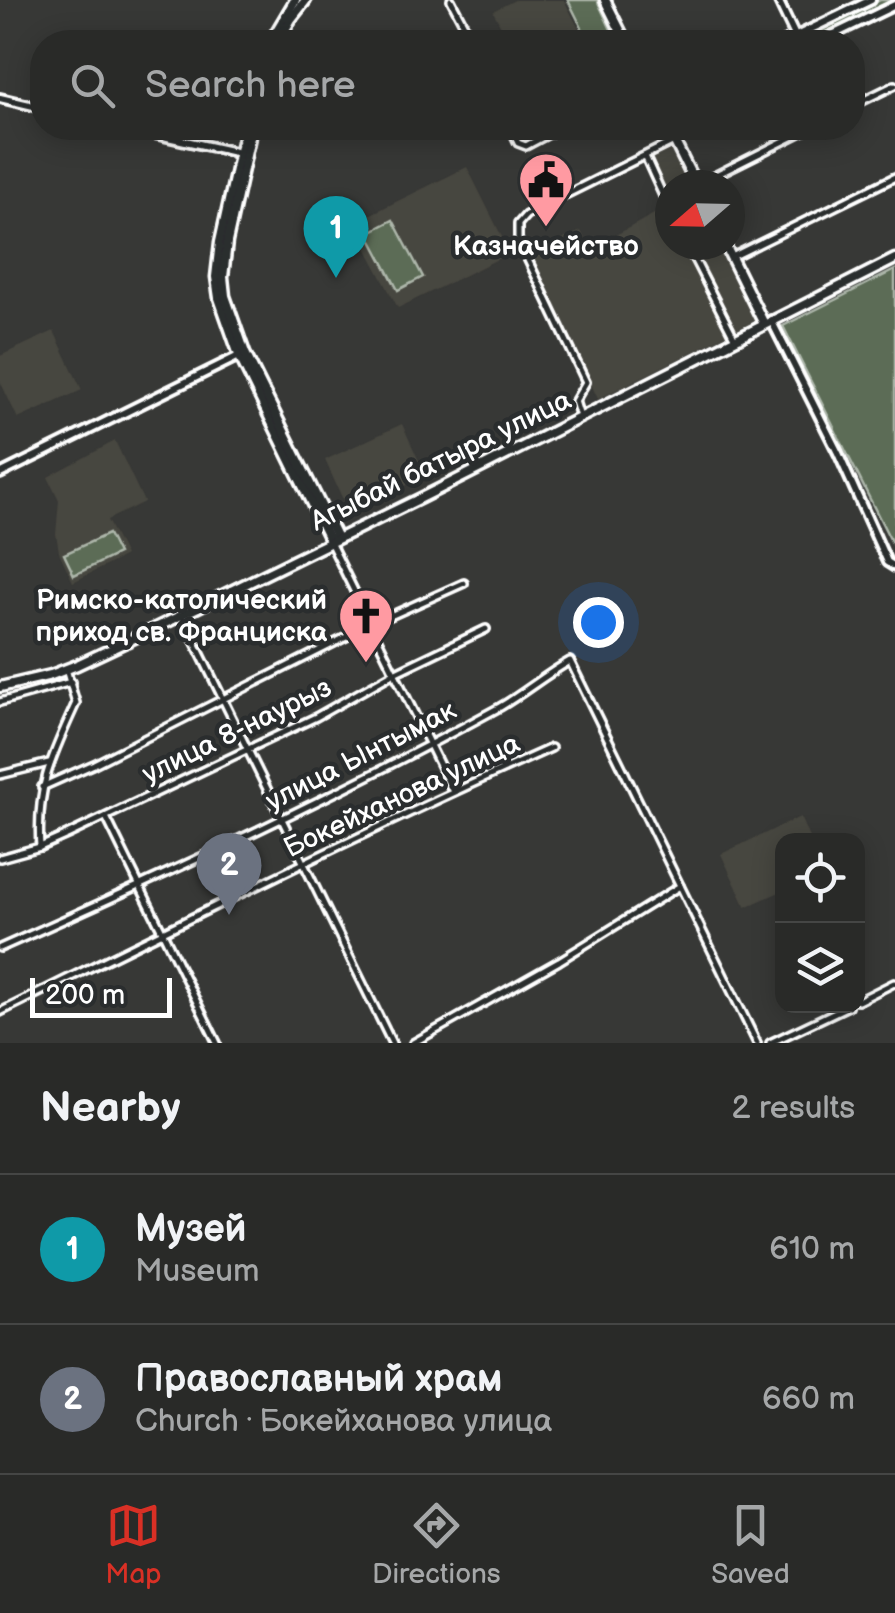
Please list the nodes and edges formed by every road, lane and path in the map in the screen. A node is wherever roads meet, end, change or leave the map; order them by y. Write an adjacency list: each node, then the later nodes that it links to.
1 (295, 0): 8 (main road)
2 (306, 0): 9 (main road)
3 (451, 0): 10 (street)
4 (605, 0): 11 (main road)
5 (778, 0): 12 (street)
6 (871, 0): 13 (street)
7 (895, 4): 14 (street)
8 (280, 30)
9 (283, 30)
10 (467, 30)
11 (620, 30)
12 (792, 30)
13 (816, 30)
14 (842, 30)
15 (895, 85): 17 (street)
16 (0, 98): 18 (street)
17 (865, 100)
18 (30, 105)
19 (182, 140): 23 (street)
20 (245, 140): 23 (main road)
21 (786, 140): 26 (street)
22 (674, 142): 24 (street); 25 (main road)
23 (242, 153): 35 (main road)
24 (644, 156): 28 (street); 36 (street)
25 (688, 170)
26 (726, 170)
27 (895, 176): 29 (street)
28 (655, 180)
29 (745, 250)
30 (895, 259): 33 (main road, Агыбай батыра улица)
31 (696, 260): 34 (street)
32 (733, 260): 33 (main road)
33 (767, 322): 34 (main road, Агыбай батыра улица); 39 (street)
34 (735, 338): 36 (main road, Агыбай батыра улица)
35 (242, 354): 37 (street); 38 (main road)
36 (580, 417): 38 (main road, Агыбай батыра улица)
37 (0, 474)
38 (333, 540): 41 (main road, Агыбай батыра улица); 42 (street)
39 (895, 567)
40 (464, 583): 42 (street)
41 (182, 616): 44 (main road, Агыбай батыра улица); 48 (street)
42 (370, 625): 45 (street); 48 (street)
43 (486, 629): 45 (street, улица 8-наурыз)
44 (66, 669): 46 (street); 47 (main road, Агыбай батыра улица)
45 (394, 673): 50 (street); 52 (street, улица 8-наурыз)
46 (71, 682): 49 (street); 53 (street)
47 (0, 687)
48 (223, 699): 52 (street); 55 (street)
49 (0, 702)
50 (429, 744): 56 (street); 58 (street, улица Ынтымак); 63 (street, улица Ынтымак)
51 (551, 748): 56 (street, Бокейханова улица)
52 (248, 749): 57 (street, улица 8-наурыз); 58 (street)
53 (48, 762): 54 (street); 55 (street)
54 (0, 776)
55 (42, 787): 59 (street)
56 (453, 792): 61 (street, Бокейханова улица)
57 (106, 816): 59 (street, улица 8-наурыз); 62 (street)
58 (282, 819): 61 (street); 62 (street, улица Ынтымак)
59 (40, 848): 60 (street, улица 8-наурыз)
60 (0, 858)
61 (304, 864): 64 (street, Бокейханова улица); 71 (street)
62 (140, 886): 64 (street); 65 (street, улица Ынтымак)
63 (680, 886): 72 (street); 73 (street)
64 (162, 932): 68 (street, Бокейханова улица); 70 (street)
65 (0, 948)
66 (894, 984): 67 (street)
67 (865, 998)
68 (0, 1012)
69 (833, 1013): 74 (street)
70 (217, 1043)
71 (392, 1043)
72 (412, 1043)
73 (757, 1043)
74 (770, 1043)

